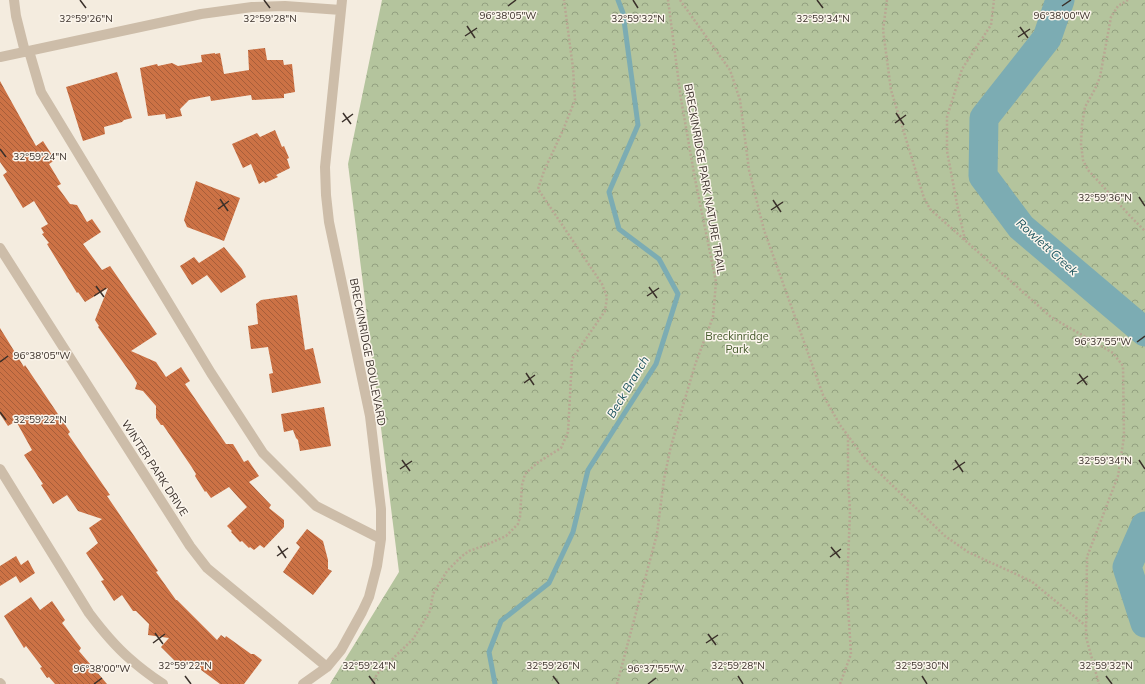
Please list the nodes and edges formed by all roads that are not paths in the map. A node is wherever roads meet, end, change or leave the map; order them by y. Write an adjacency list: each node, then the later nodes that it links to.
1 (14, 0): 3 (street)
2 (341, 5): 3 (street); 7 (street, BRECKINRIDGE BOULEVARD)
3 (27, 52): 4 (street); 7 (street)
4 (0, 57)
5 (0, 248): 8 (street, WINTER PARK DRIVE)
6 (0, 469): 9 (street)
7 (381, 539): 8 (street, BRECKINRIDGE BOULEVARD)
8 (328, 668): 10 (street, BRECKINRIDGE BOULEVARD)
9 (163, 684)
10 (303, 684)

